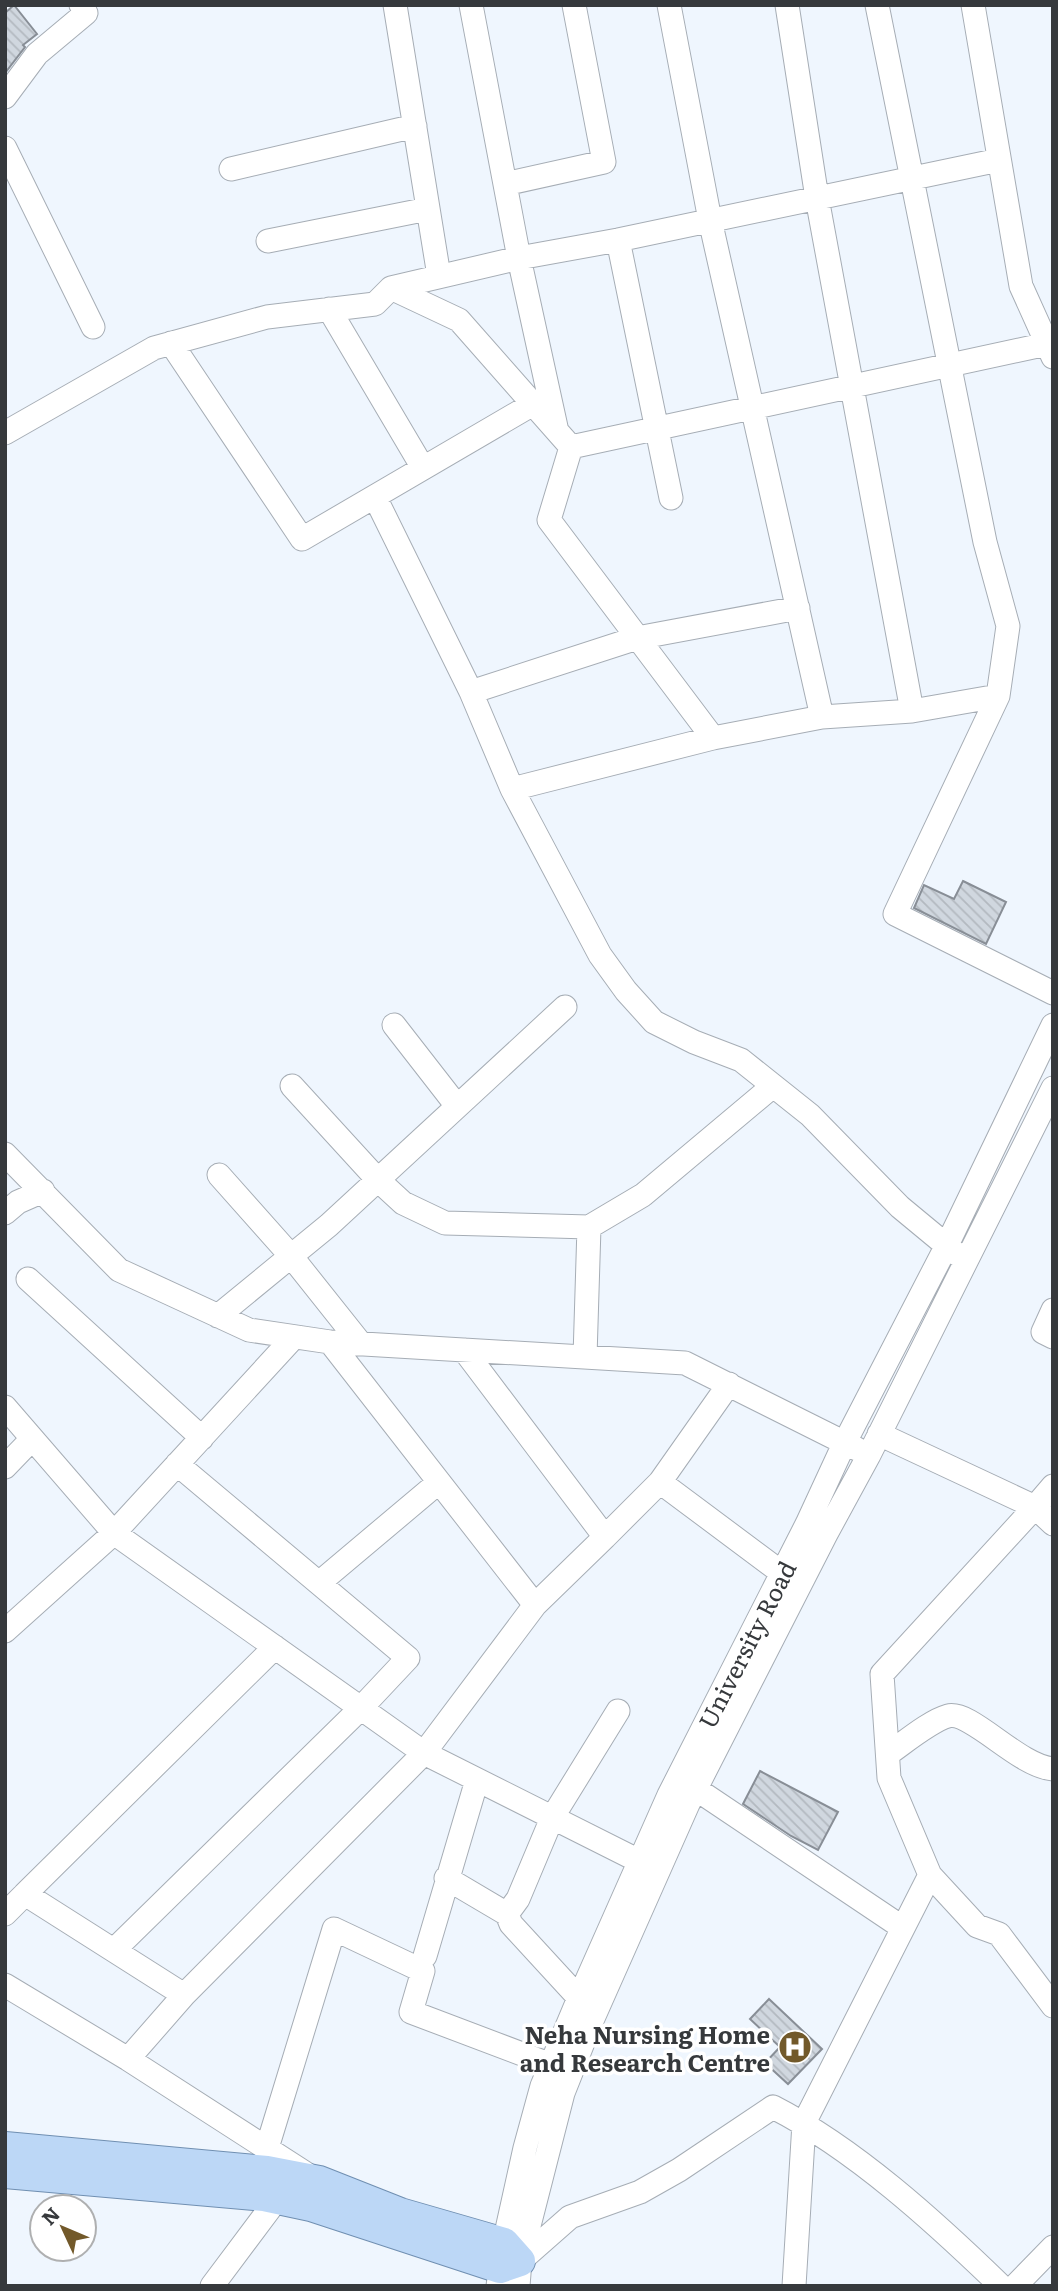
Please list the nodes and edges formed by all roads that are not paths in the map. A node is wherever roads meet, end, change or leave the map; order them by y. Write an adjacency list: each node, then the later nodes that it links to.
1 (395, 5): 10 (street)
2 (471, 5): 15 (street)
3 (574, 5): 15 (street)
4 (669, 5): 18 (street)
5 (787, 5): 16 (street)
6 (877, 5): 14 (street)
7 (974, 5): 12 (street)
8 (89, 8): 9 (street)
9 (8, 87)
10 (415, 126): 13 (street); 17 (street)
11 (5, 148): 25 (street)
12 (999, 160): 14 (street); 27 (street)
13 (231, 169)
14 (911, 180): 16 (street); 28 (street)
15 (505, 184): 21 (street)
16 (817, 198): 18 (street); 29 (street)
17 (428, 209): 20 (street); 22 (street)
18 (710, 220): 19 (street); 31 (street)
19 (618, 240): 21 (street); 33 (street)
20 (268, 241)
21 (519, 258): 22 (street); 34 (street)
22 (439, 276): 23 (street)
23 (391, 288): 24 (street); 30 (street)
24 (330, 309): 26 (street); 35 (street)
25 (93, 327)
26 (171, 343): 32 (street); 36 (street)
27 (1050, 351): 28 (street)
28 (948, 366): 29 (street); 41 (street)
29 (852, 386): 31 (street); 42 (street)
30 (533, 404): 34 (street); 35 (street)
31 (754, 407): 33 (street); 38 (street)
32 (8, 424)
33 (655, 429): 34 (street); 37 (street)
34 (564, 438): 39 (street)
35 (423, 468): 36 (street)
36 (374, 497): 40 (street)
37 (671, 498)
38 (798, 608): 39 (street); 43 (street)
39 (637, 638): 40 (street); 44 (street)
40 (471, 692): 45 (street)
41 (998, 696): 42 (street); 46 (street)
42 (912, 711): 43 (street)
43 (822, 717): 44 (street)
44 (713, 738): 45 (street)
45 (512, 789): 51 (street)
46 (1053, 993)
47 (565, 1007): 53 (street)
48 (394, 1025): 53 (street)
49 (1053, 1025): 60 (street, University Road)
50 (292, 1086): 56 (street)
51 (774, 1086): 59 (street); 60 (street)
52 (1053, 1087): 62 (street, University Road)
53 (457, 1106): 56 (street)
54 (5, 1154): 57 (street)
55 (219, 1175): 61 (street)
56 (378, 1180): 59 (street); 61 (street)
57 (43, 1191): 58 (street); 65 (street)
58 (5, 1213)
59 (589, 1227): 71 (street)
60 (946, 1247): 62 (street); 77 (street, University Road)
61 (291, 1256): 65 (street); 69 (street)
62 (966, 1259): 74 (street, University Road)
63 (28, 1279): 76 (street)
64 (1053, 1310): 67 (street)
65 (218, 1316): 66 (street)
66 (294, 1337): 68 (street); 76 (street)
67 (1053, 1337)
68 (330, 1342): 69 (street); 81 (street)
69 (361, 1344): 70 (street)
70 (464, 1350): 71 (street); 87 (street)
71 (585, 1357): 72 (street)
72 (729, 1384): 77 (street); 82 (street)
73 (5, 1407): 75 (street)
74 (879, 1433): 78 (street, University Road); 84 (street)
75 (32, 1438): 80 (street); 86 (street)
76 (202, 1438): 79 (street)
77 (844, 1444): 78 (street); 88 (street, University Road)
78 (869, 1455): 99 (street, University Road)
79 (177, 1464): 86 (street); 89 (street)
80 (5, 1467)
81 (439, 1482): 89 (street); 90 (street)
82 (660, 1482): 87 (street); 88 (street)
83 (1053, 1486): 84 (street)
84 (1035, 1507): 85 (street); 96 (street)
85 (1053, 1524)
86 (114, 1533): 91 (street); 92 (street)
87 (605, 1537): 90 (street)
88 (782, 1573): 101 (street, University Road)
89 (319, 1583): 93 (street)
90 (535, 1605): 95 (street)
91 (5, 1631)
92 (275, 1647): 93 (street); 104 (street)
93 (361, 1709): 95 (street); 108 (street)
94 (618, 1712): 100 (street)
95 (424, 1753): 98 (street); 111 (street)
96 (888, 1754): 97 (street); 102 (street)
97 (1052, 1770)
98 (477, 1780): 100 (street); 103 (street)
99 (696, 1789): 107 (street); 123 (street, University Road)
100 (552, 1818): 101 (street); 106 (street)
101 (639, 1861): 112 (street, University Road)
102 (930, 1875): 107 (street); 113 (street)
103 (446, 1878): 106 (street); 109 (street)
104 (25, 1894): 105 (street); 108 (street)
105 (5, 1914)
106 (507, 1914): 112 (street)
107 (903, 1928): 116 (street)
108 (114, 1951): 111 (street)
109 (425, 1956)
110 (5, 1985): 114 (street)
111 (184, 1995): 114 (street)
112 (579, 1998): 115 (street, University Road)
113 (1053, 2007)
114 (128, 2059): 118 (street)
115 (551, 2064): 118 (street); 123 (street, University Road)
116 (804, 2123): 123 (street); 125 (street); 126 (street)
117 (5, 2147): 120 (main road)
118 (267, 2148): 120 (street)
119 (5, 2172): 121 (main road)
120 (318, 2182): 123 (main road)
121 (277, 2199): 123 (main road); 124 (street)
122 (1053, 2247): 127 (street)
123 (508, 2269)
124 (212, 2286)
125 (794, 2286)
126 (1002, 2286)
127 (1015, 2286)

